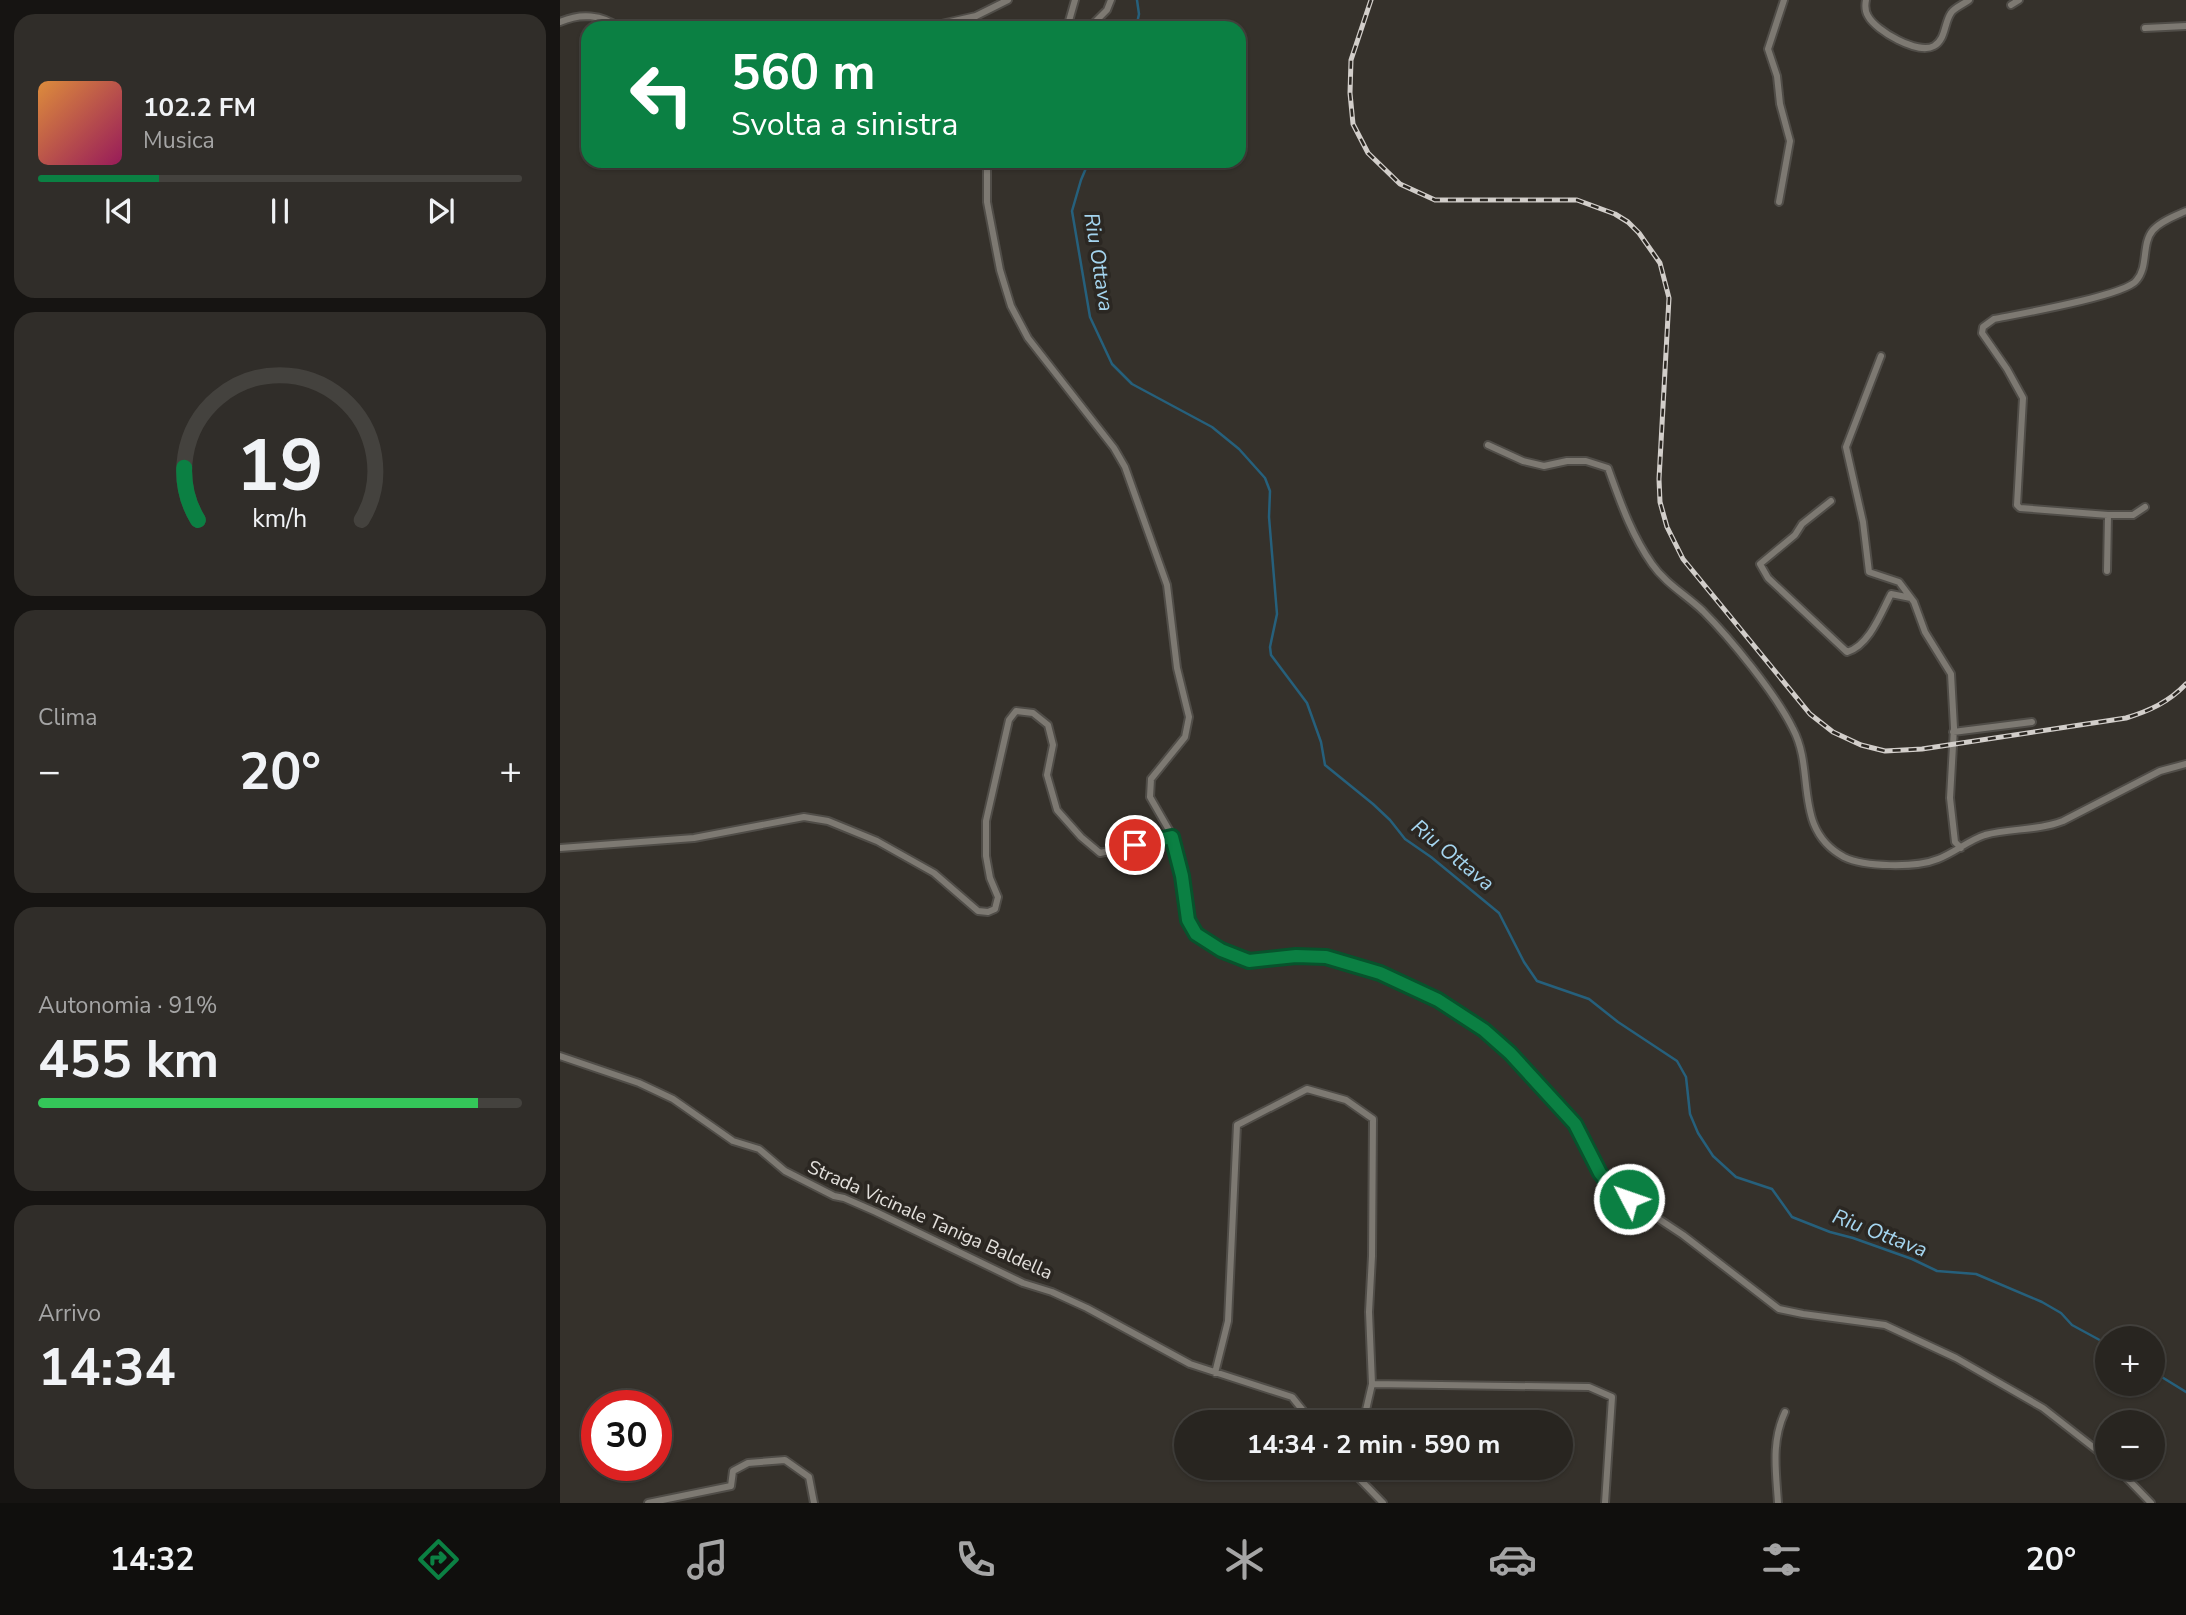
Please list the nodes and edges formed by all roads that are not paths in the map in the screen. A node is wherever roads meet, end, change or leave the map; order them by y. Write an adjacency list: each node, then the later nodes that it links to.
1 (1008, 0): 10 (street)
2 (1075, 0): 11 (street)
3 (1111, 0): 12 (street)
4 (1784, 0): 17 (street)
5 (1866, 0): 6 (street)
6 (1969, 0)
7 (2019, 0): 8 (street)
8 (2011, 5)
9 (609, 21): 13 (street)
10 (954, 21)
11 (1069, 21)
12 (1096, 21)
13 (560, 22)
14 (2186, 26): 15 (street)
15 (2145, 28)
16 (988, 168): 29 (street)
17 (1779, 202)
18 (2186, 211): 23 (street)
19 (1881, 356): 25 (street)
20 (1488, 445): 31 (street)
21 (1831, 501): 25 (street)
22 (2146, 507): 23 (street)
23 (2108, 515): 24 (street)
24 (2107, 571)
25 (1911, 598): 27 (street)
26 (2032, 722): 27 (street)
27 (1954, 732): 31 (street)
28 (2186, 764): 31 (street)
29 (1172, 837): 30 (street); 38 (street)
30 (560, 848)
31 (1961, 848)
32 (560, 1056): 33 (street, Strada Vicinale Taniga Baldella)
33 (1215, 1373): 34 (street); 35 (street, Strada Vicinale Taniga Baldella)
34 (1372, 1384): 36 (street); 44 (street)
35 (1302, 1410)
36 (1366, 1410)
37 (1785, 1412): 45 (street)
38 (2095, 1449)
39 (1361, 1480): 43 (street)
40 (2129, 1480): 46 (street)
41 (648, 1503): 42 (street)
42 (814, 1503)
43 (1383, 1503)
44 (1605, 1503)
45 (1778, 1503)
46 (2151, 1503)

